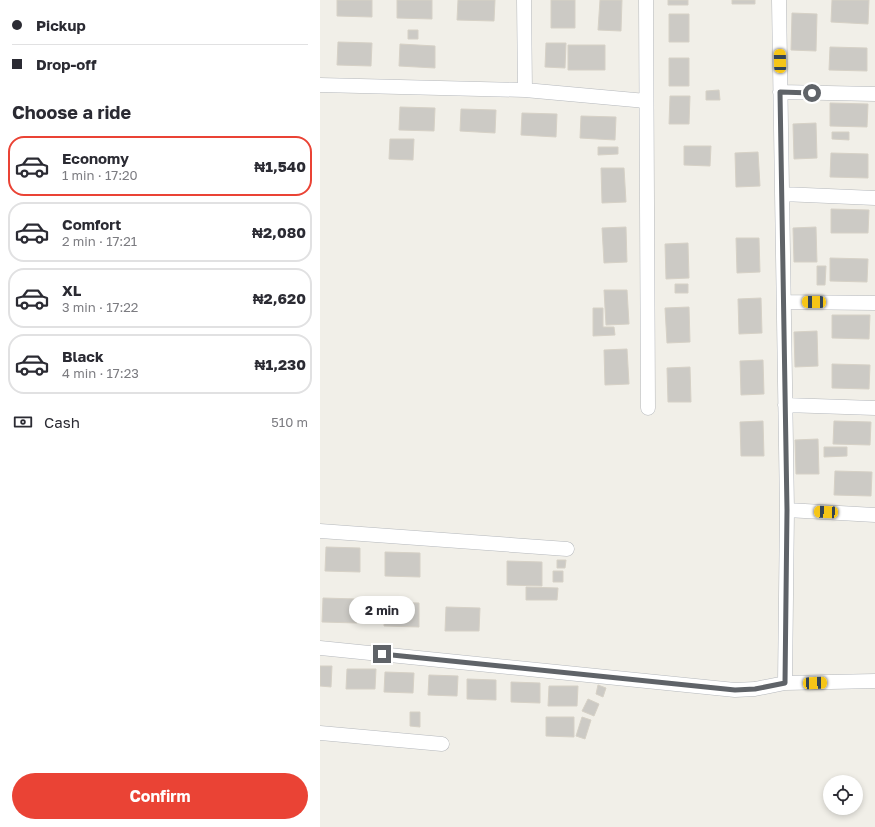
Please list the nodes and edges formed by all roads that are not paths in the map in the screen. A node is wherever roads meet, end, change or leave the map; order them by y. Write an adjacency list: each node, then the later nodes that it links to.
1 (524, 0): 5 (street)
2 (646, 0): 8 (street)
3 (779, 0): 6 (street)
4 (320, 85): 5 (street)
5 (525, 90): 8 (street)
6 (780, 92): 7 (street); 9 (street)
7 (875, 94)
8 (646, 101): 14 (street)
9 (782, 194): 10 (street); 11 (street)
10 (875, 198)
11 (784, 302): 12 (street); 13 (street)
12 (875, 303)
13 (785, 405): 15 (street); 16 (street)
14 (648, 408)
15 (875, 408)
16 (787, 510): 17 (street); 22 (street)
17 (875, 515)
18 (320, 531): 19 (street)
19 (567, 549)
20 (320, 648): 22 (street)
21 (875, 681): 22 (street)
22 (785, 683)
23 (320, 733): 24 (street)
24 (442, 744)

